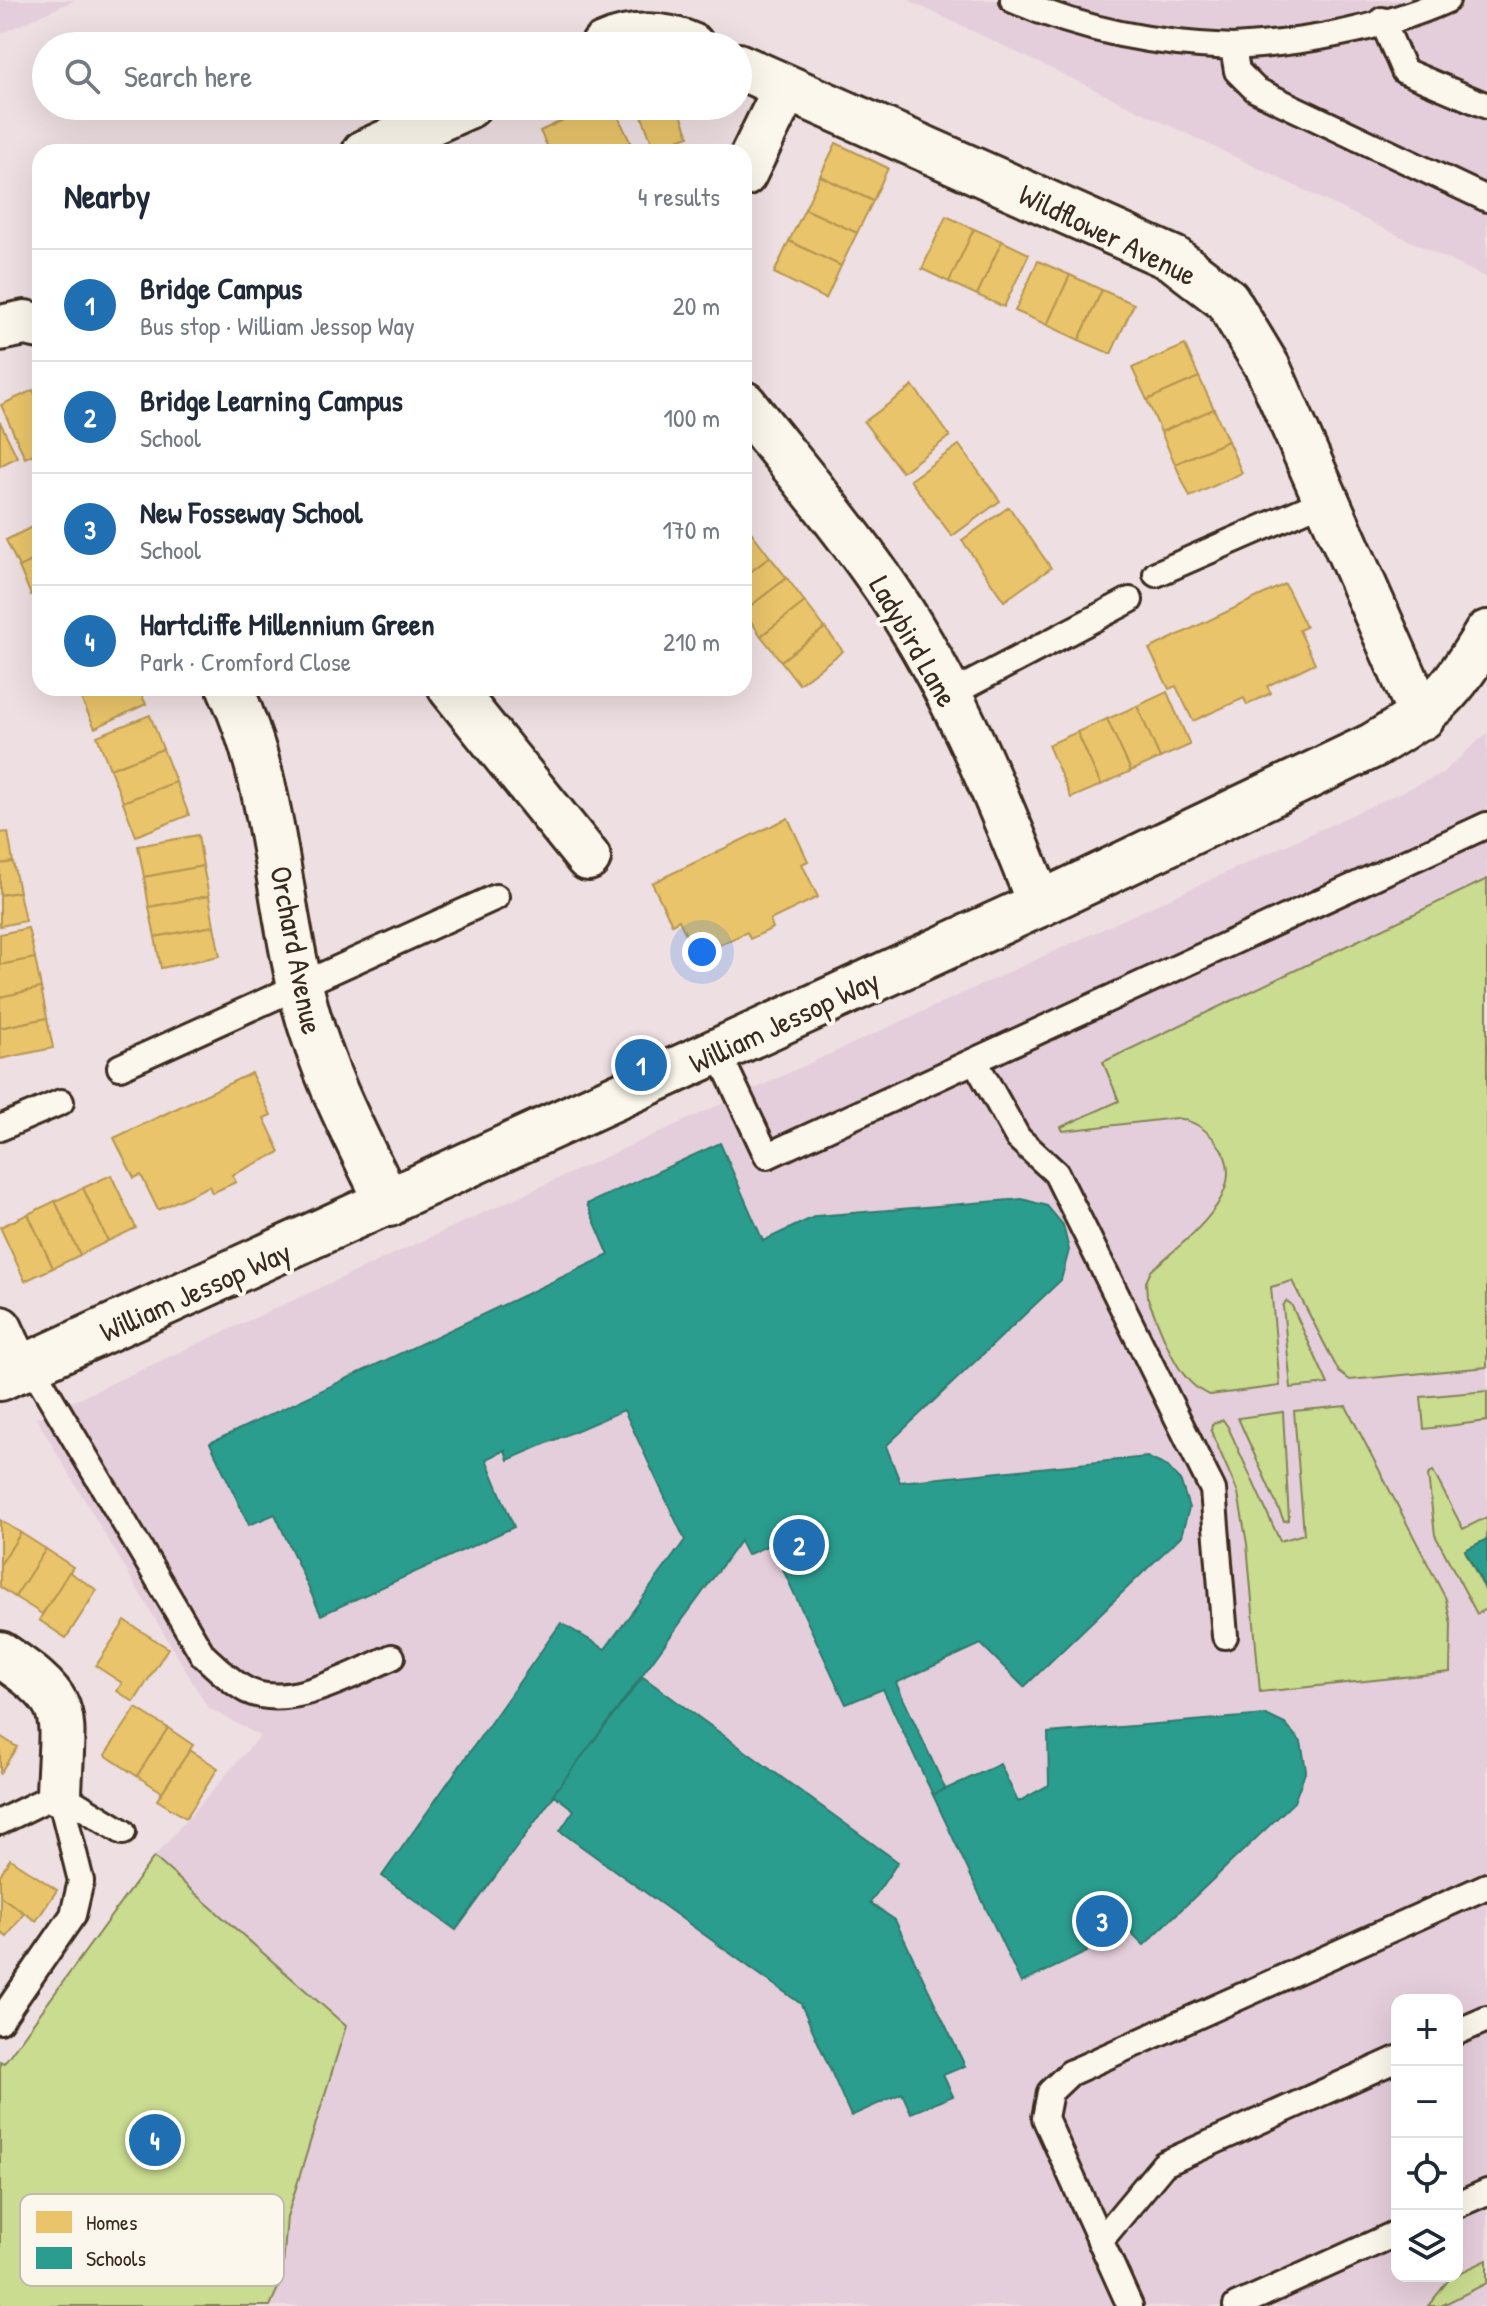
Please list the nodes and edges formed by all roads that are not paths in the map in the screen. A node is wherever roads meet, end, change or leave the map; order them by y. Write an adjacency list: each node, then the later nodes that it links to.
1 (1013, 0): 4 (lane)
2 (1447, 0): 3 (lane)
3 (1382, 20): 4 (lane); 7 (lane)
4 (1233, 47): 11 (lane)
5 (752, 72): 6 (street, Wildflower Avenue)
6 (786, 88): 10 (street); 15 (street, Wildflower Avenue)
7 (1487, 106)
8 (437, 120): 9 (street)
9 (383, 144)
10 (752, 158)
11 (1487, 199)
12 (32, 324): 13 (street)
13 (0, 328)
14 (752, 414): 21 (street, Ladybird Lane)
15 (1326, 500): 16 (lane); 22 (street, Wildflower Avenue)
16 (1156, 574)
17 (1130, 600): 21 (lane)
18 (1487, 633): 22 (street, William Jessop Way)
19 (233, 696): 27 (street, Orchard Avenue)
20 (457, 696): 24 (street)
21 (947, 696): 26 (street, Ladybird Lane)
22 (1422, 717): 26 (street, William Jessop Way)
23 (1487, 825): 29 (lane)
24 (588, 858)
25 (496, 897): 27 (lane)
26 (1040, 904): 28 (street, William Jessop Way)
27 (300, 988): 30 (lane); 33 (street, Orchard Avenue)
28 (718, 1052): 29 (lane); 33 (street, William Jessop Way)
29 (976, 1063): 36 (lane)
30 (120, 1067)
31 (61, 1102): 32 (lane)
32 (0, 1128)
33 (389, 1204): 35 (street, William Jessop Way)
34 (0, 1329): 35 (street)
35 (17, 1371): 38 (lane)
36 (1225, 1636)
37 (0, 1654): 39 (street)
38 (392, 1657)
39 (59, 1793): 40 (lane); 41 (lane); 44 (lane)
40 (0, 1822)
41 (123, 1832)
42 (1487, 1886): 50 (lane)
43 (1487, 2019): 45 (lane)
44 (0, 2021)
45 (1463, 2029)
46 (1391, 2062): 50 (lane)
47 (1487, 2192): 48 (lane)
48 (1463, 2202)
49 (1391, 2236): 52 (lane)
50 (1100, 2241): 51 (lane)
51 (1130, 2306)
52 (1236, 2306)

